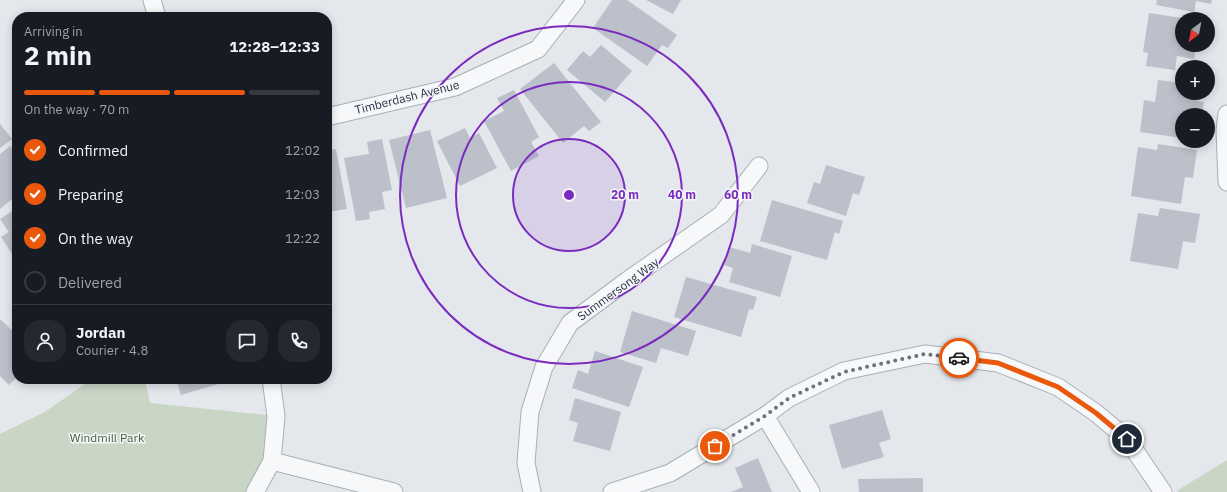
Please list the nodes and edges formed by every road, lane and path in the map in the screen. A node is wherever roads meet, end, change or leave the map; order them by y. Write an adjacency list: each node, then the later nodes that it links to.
1 (152, 0): 3 (street)
2 (576, 0): 5 (street, Timberdash Avenue)
3 (156, 12)
4 (1227, 114): 7 (street)
5 (332, 115)
6 (759, 166): 13 (street, Summersong Way)
7 (1227, 182)
8 (272, 384): 10 (street)
9 (765, 416): 14 (street); 15 (street); 16 (street)
10 (272, 461): 11 (street); 12 (street)
11 (255, 492)
12 (394, 492)
13 (532, 492)
14 (612, 492)
15 (811, 492)
16 (1163, 492)

